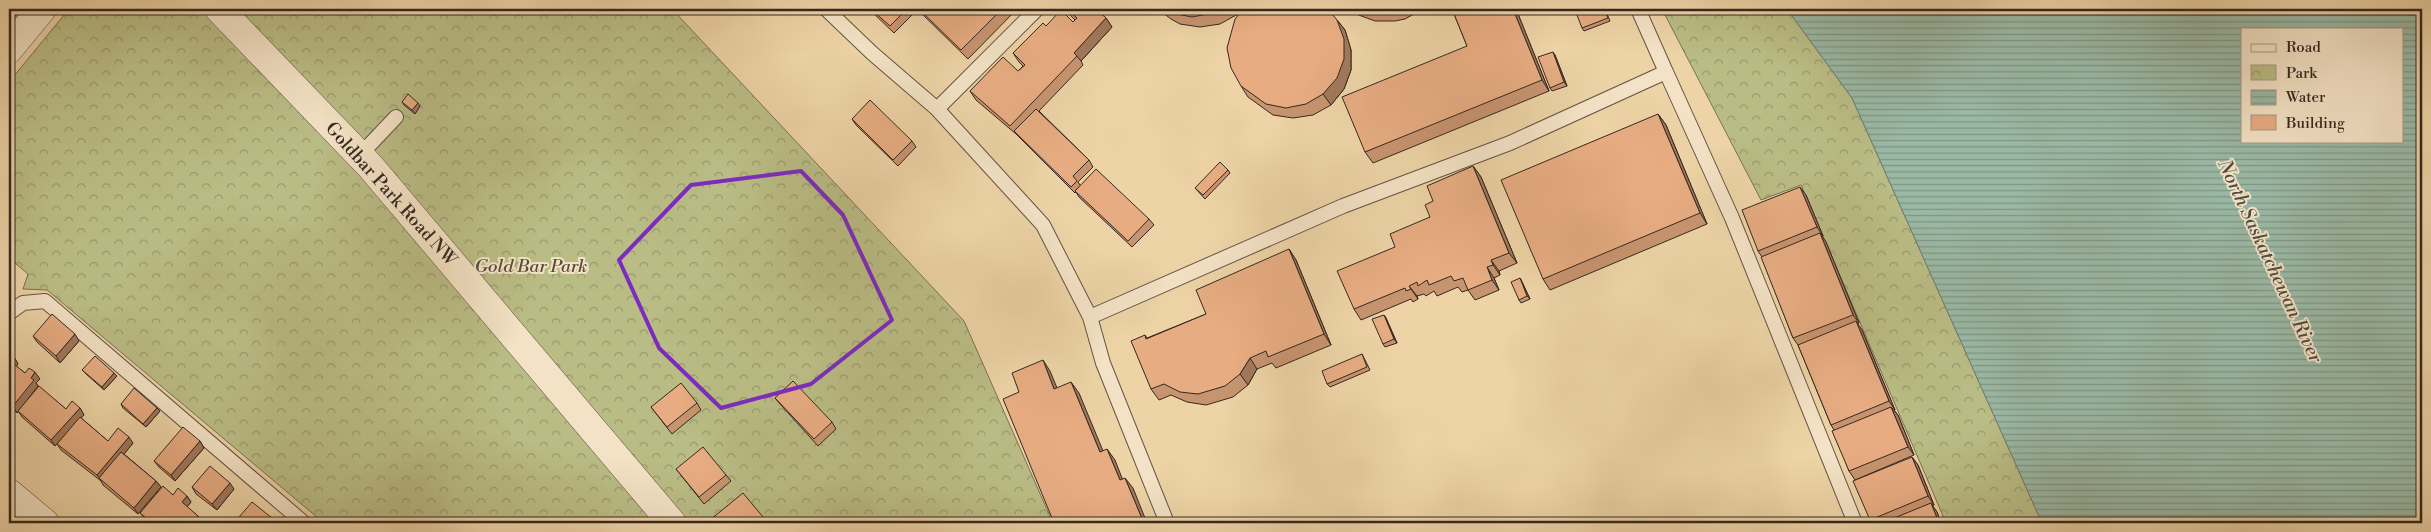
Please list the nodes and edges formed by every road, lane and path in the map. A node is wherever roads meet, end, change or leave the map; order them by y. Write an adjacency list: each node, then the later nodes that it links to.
1 (42, 9): 6 (street)
2 (219, 9): 10 (street, Goldbar Park Road NW)
3 (826, 9): 8 (lane)
4 (1037, 9): 8 (lane)
5 (1638, 9): 7 (lane)
6 (9, 49)
7 (1666, 72): 12 (lane); 18 (lane)
8 (937, 109): 12 (lane)
9 (396, 117): 10 (lane)
10 (360, 155): 16 (street, Goldbar Park Road NW)
11 (9, 314): 15 (lane)
12 (1090, 317): 17 (lane)
13 (9, 493): 14 (street)
14 (45, 523)
15 (304, 523)
16 (672, 523)
17 (1167, 523)
18 (1855, 523)

